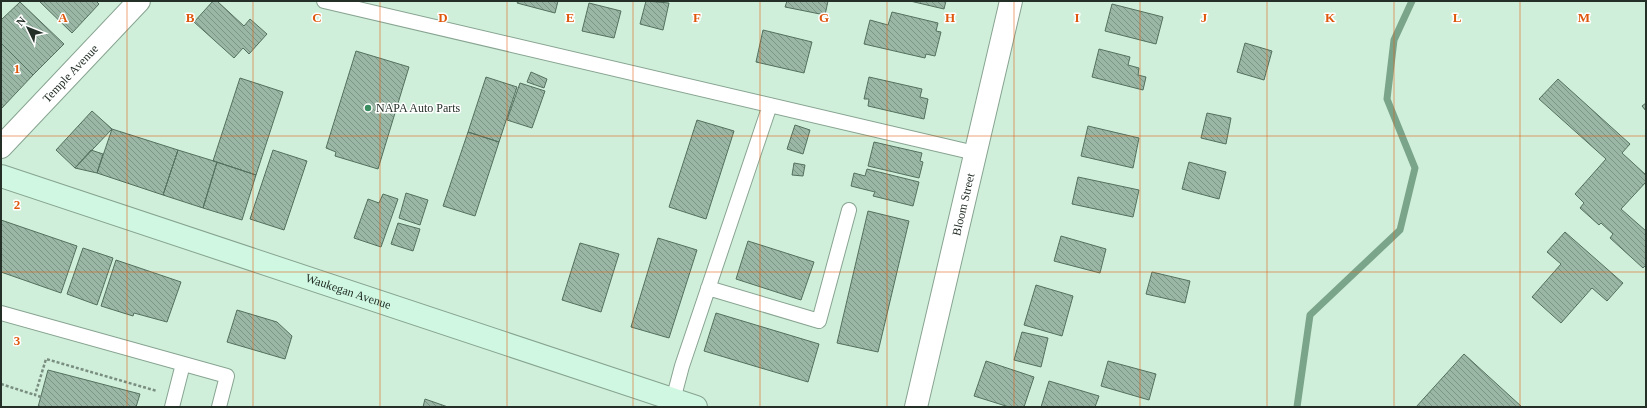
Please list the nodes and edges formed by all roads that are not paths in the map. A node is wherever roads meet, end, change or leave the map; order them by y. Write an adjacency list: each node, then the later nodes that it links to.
1 (139, 1): 5 (street, Temple Avenue)
2 (324, 1): 4 (lane)
3 (1011, 1): 6 (street, Bloom Street)
4 (770, 105): 6 (lane); 9 (lane)
5 (1, 147)
6 (975, 153): 16 (street, Bloom Street)
7 (1, 176): 12 (main road, Waukegan Avenue)
8 (848, 210): 9 (lane)
9 (708, 288): 12 (lane)
10 (1, 313): 11 (lane)
11 (183, 364): 13 (lane); 14 (lane)
12 (673, 400): 15 (main road, Waukegan Avenue)
13 (172, 407)
14 (219, 407)
15 (696, 407)
16 (916, 407)

